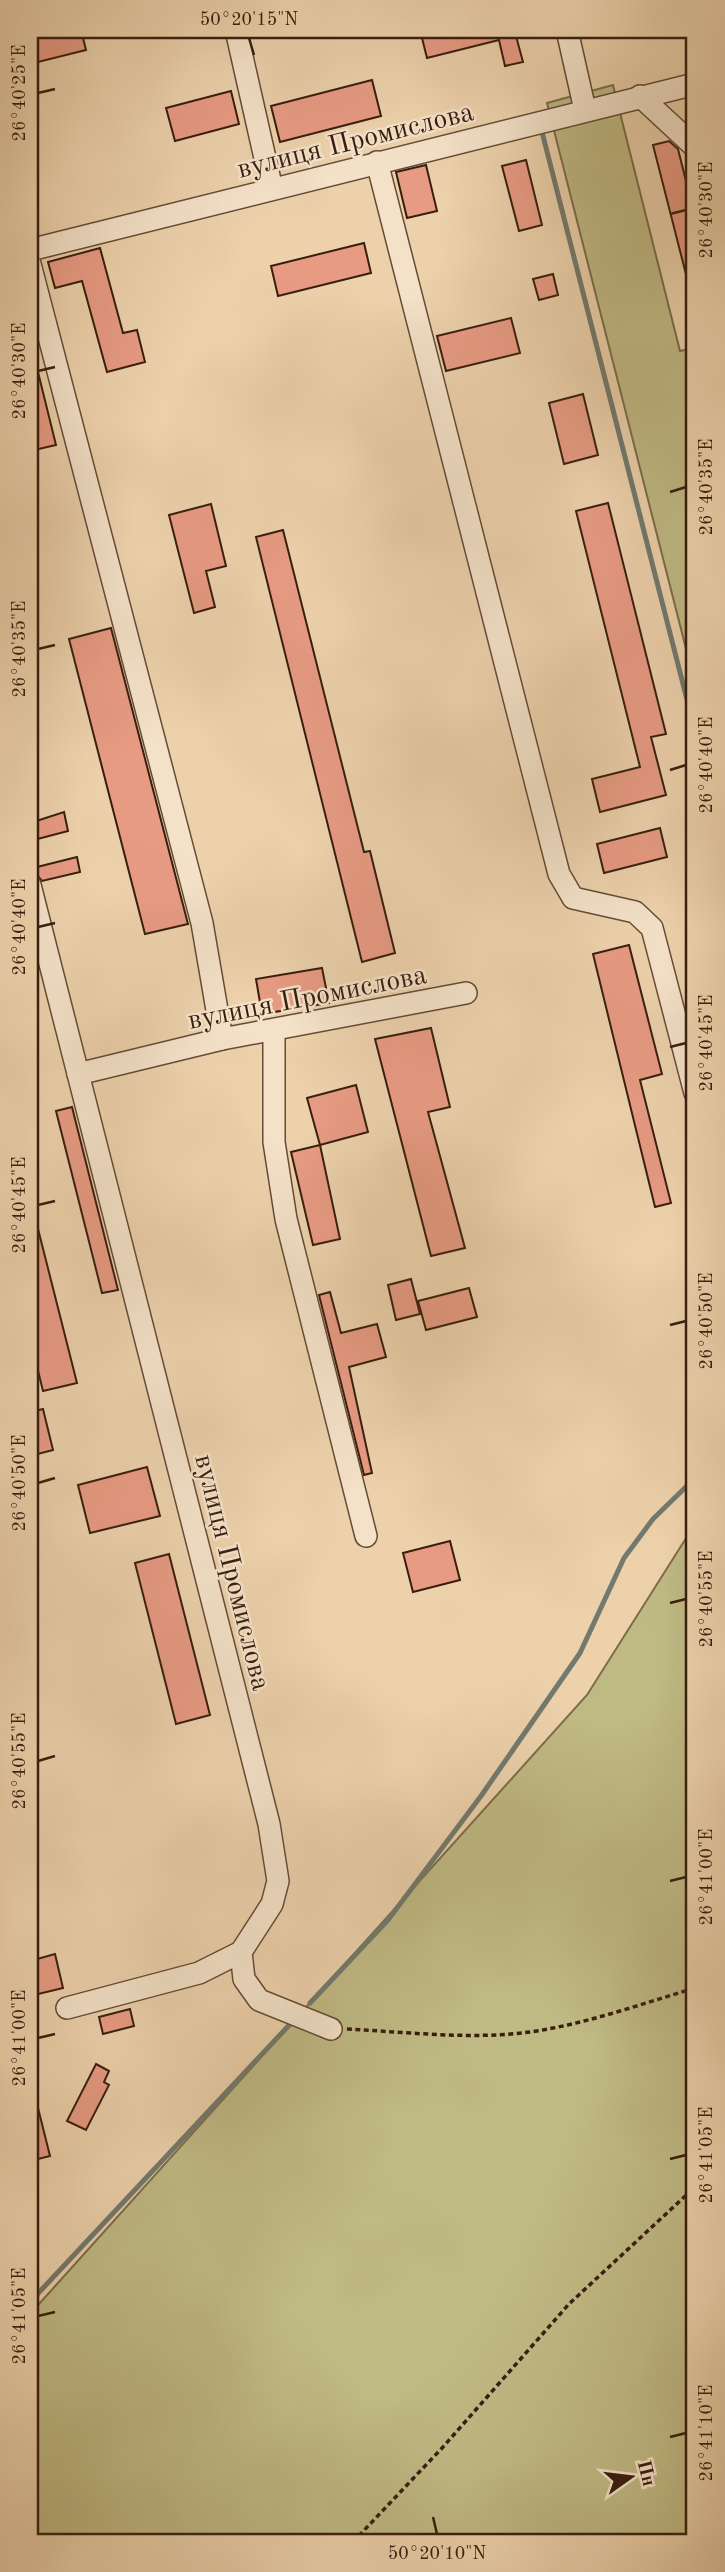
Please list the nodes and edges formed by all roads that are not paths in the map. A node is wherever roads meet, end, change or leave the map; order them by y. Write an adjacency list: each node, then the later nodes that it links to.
1 (219, 30): 4 (street)
2 (236, 30): 4 (street)
3 (567, 30): 7 (street)
4 (242, 54): 12 (street)
5 (695, 85): 6 (street, вулиця Промислова)
6 (640, 96): 7 (street, вулиця Промислова); 8 (street)
7 (585, 110): 11 (street, вулиця Промислова)
8 (671, 126): 9 (street); 10 (street)
9 (695, 134)
10 (695, 147)
11 (377, 162): 12 (street, вулиця Промислова); 20 (street)
12 (272, 189): 13 (street, вулиця Промислова)
13 (30, 250)
14 (30, 264): 18 (street)
15 (30, 885): 19 (street, вулиця Промислова)
16 (466, 993): 17 (street, вулиця Промислова)
17 (274, 1030): 18 (street, вулиця Промислова); 21 (street)
18 (222, 1039): 19 (street, вулиця Промислова)
19 (78, 1074): 22 (street, вулиця Промислова)
20 (695, 1093)
21 (366, 1536)
22 (242, 1952): 23 (street); 24 (street)
23 (67, 2008)
24 (331, 2029)

